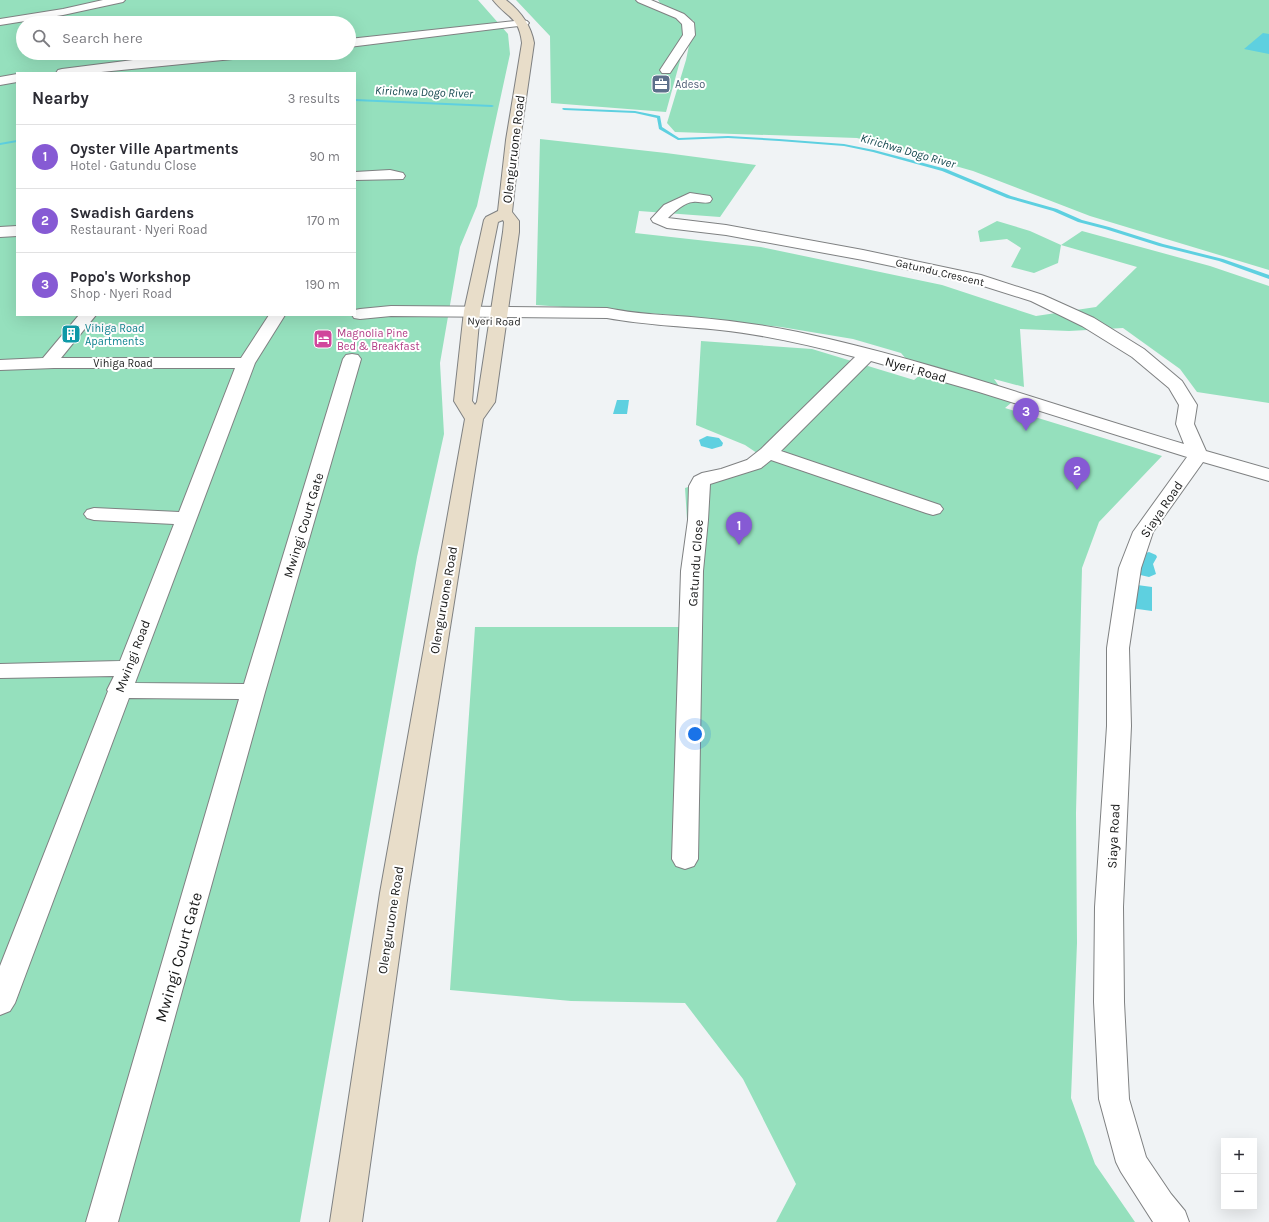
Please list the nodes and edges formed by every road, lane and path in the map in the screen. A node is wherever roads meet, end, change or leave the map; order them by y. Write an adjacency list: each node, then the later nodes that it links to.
1 (119, 0): 4 (street)
2 (499, 0): 7 (street, Olenguruone Road)
3 (642, 0): 10 (street)
4 (38, 16)
5 (16, 19): 6 (street)
6 (0, 22)
7 (522, 23): 8 (street); 17 (street, Olenguruone Road)
8 (356, 42)
9 (177, 60): 11 (street)
10 (666, 70)
11 (70, 72)
12 (16, 78): 13 (street)
13 (0, 80)
14 (356, 176): 15 (street)
15 (398, 176)
16 (705, 198): 32 (street, Gatundu Crescent)
17 (505, 212): 23 (street, Olenguruone Road); 24 (street)
18 (16, 231): 19 (street)
19 (0, 232)
20 (358, 313): 23 (street, Nyeri Road)
21 (87, 316): 28 (street)
22 (276, 316): 27 (street, Mwingi Road)
23 (472, 316): 24 (street, Nyeri Road); 30 (street, Olenguruone Road)
24 (499, 316): 25 (street, Nyeri Road); 30 (street)
25 (867, 354): 31 (street, Gatundu Close); 32 (street, Nyeri Road)
26 (352, 359): 40 (street, Mwingi Court Gate)
27 (246, 363): 28 (street, Vihiga Road); 36 (street, Mwingi Road)
28 (47, 364): 29 (street, Vihiga Road)
29 (0, 365)
30 (474, 419): 44 (street, Olenguruone Road)
31 (768, 453): 34 (street); 41 (street, Gatundu Close)
32 (1198, 455): 33 (street, Nyeri Road); 45 (street, Siaya Road)
33 (1269, 475)
34 (933, 508)
35 (94, 514): 36 (street)
36 (186, 518): 37 (street, Mwingi Road)
37 (128, 668): 38 (street); 39 (street, Mwingi Road)
38 (0, 671)
39 (119, 690): 40 (street); 42 (street, Mwingi Road)
40 (254, 692): 43 (street, Mwingi Court Gate)
41 (685, 859)
42 (0, 1003)
43 (102, 1222)
44 (346, 1222)
45 (1173, 1222)

